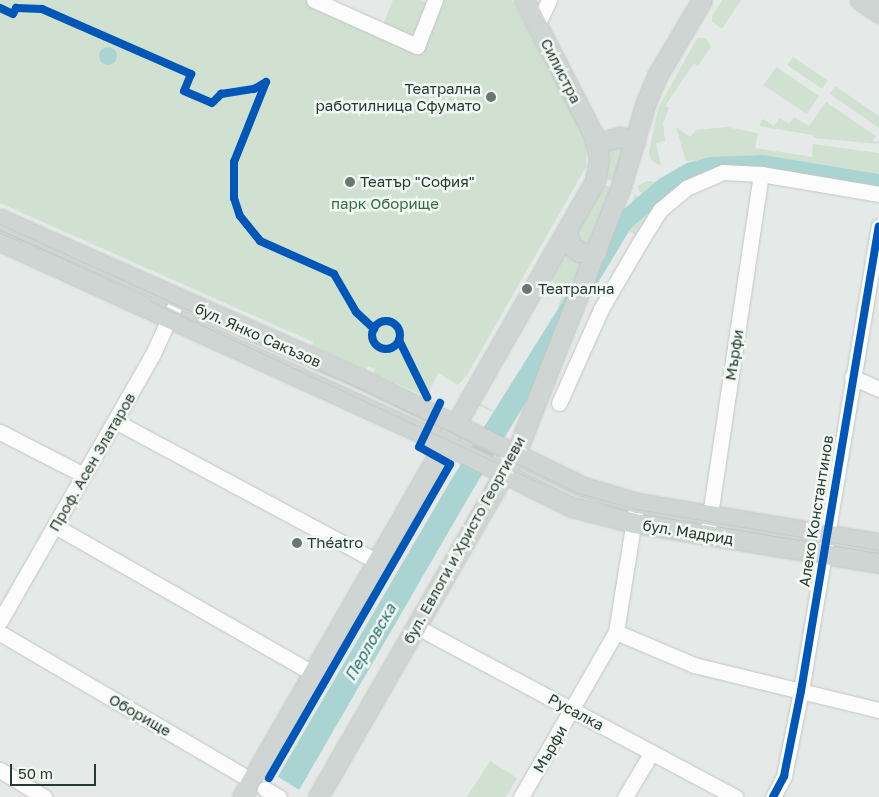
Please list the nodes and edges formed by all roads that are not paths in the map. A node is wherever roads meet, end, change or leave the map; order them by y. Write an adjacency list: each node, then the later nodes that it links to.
1 (314, 0): 6 (street)
2 (524, 0): 8 (main road, Силистра)
3 (549, 0): 8 (street)
4 (702, 0): 9 (main road, бул. Евлоги и Христо Георгиеви)
5 (860, 0): 7 (main road)
6 (429, 2)
7 (879, 13)
8 (537, 25): 10 (main road, Силистра)
9 (636, 141): 10 (main road); 17 (main road, бул. Евлоги и Христо Георгиеви)
10 (597, 143): 15 (main road)
11 (762, 174): 12 (street); 23 (street); 32 (street, Мърфи)
12 (879, 194)
13 (0, 218): 19 (main road, бул. Янко Сакъзов)
14 (879, 227): 18 (street, Алеко Константинов)
15 (567, 233): 17 (main road); 25 (main road)
16 (0, 241): 20 (main road, бул. Янко Сакъзов)
17 (596, 253): 28 (main road, бул. Евлоги и Христо Георгиеви)
18 (874, 270): 21 (street, Алеко Константинов)
19 (178, 299): 20 (street, Проф. Асен Златаров); 25 (main road, бул. Янко Сакъзов)
20 (170, 318): 24 (street, Проф. Асен Златаров); 27 (main road, бул. Янко Сакъзов)
21 (852, 377): 22 (street); 35 (street, Алеко Константинов)
22 (879, 389)
23 (558, 403)
24 (115, 421): 30 (street, Проф. Асен Златаров); 39 (street)
25 (457, 424): 27 (main road); 28 (main road, бул. Янко Сакъзов)
26 (0, 432): 30 (street)
27 (445, 444): 29 (main road, бул. Янко Сакъзов); 39 (main road)
28 (516, 453): 29 (main road, бул. Евлоги и Христо Георгиеви); 31 (main road, бул. Мадрид)
29 (504, 474): 33 (main road, бул. Мадрид); 42 (main road, бул. Евлоги и Христо Георгиеви)
30 (84, 475): 34 (street, Проф. Асен Златаров)
31 (637, 503): 32 (main road, бул. Мадрид); 33 (street, Мърфи)
32 (710, 515): 35 (main road, бул. Мадрид); 36 (street, Мърфи)
33 (634, 523): 36 (main road, бул. Мадрид); 43 (street, Мърфи)
34 (55, 526): 41 (street, Проф. Асен Златаров); 45 (street)
35 (827, 534): 37 (main road, бул. Мадрид); 38 (street, Алеко Константинов)
36 (707, 535): 38 (main road, бул. Мадрид)
37 (879, 543)
38 (824, 554): 40 (main road, бул. Мадрид); 46 (street, Алеко Константинов)
39 (378, 562): 45 (main road)
40 (879, 563)
41 (0, 621)
42 (417, 626): 47 (street, Русалка); 55 (main road, бул. Евлоги и Христо Георгиеви)
43 (616, 632): 46 (street); 47 (street, Мърфи)
44 (0, 633): 51 (street, Оборище)
45 (313, 673): 51 (main road)
46 (801, 691): 48 (street); 59 (street, Алеко Константинов)
47 (573, 710): 49 (street, Русалка); 56 (street, Мърфи)
48 (879, 710)
49 (652, 752): 57 (street); 58 (street, Русалка)
50 (0, 770): 52 (street)
51 (258, 785): 53 (main road); 54 (street, Оборище, bridge)
52 (44, 797)
53 (242, 797)
54 (279, 797)
55 (318, 797)
56 (521, 797)
57 (625, 797)
58 (736, 797)
59 (773, 797)

